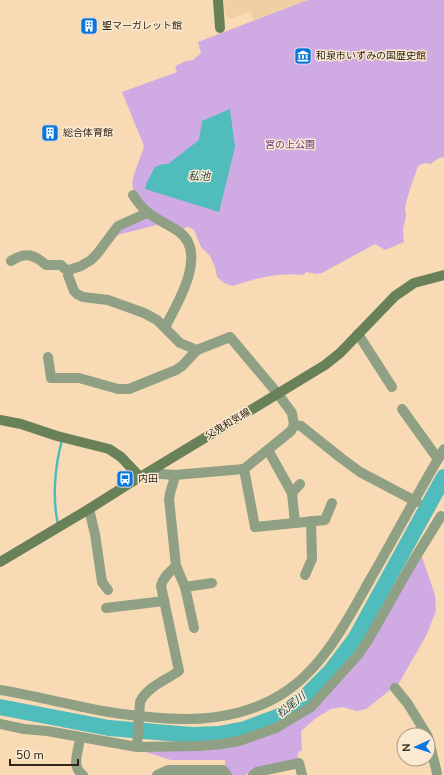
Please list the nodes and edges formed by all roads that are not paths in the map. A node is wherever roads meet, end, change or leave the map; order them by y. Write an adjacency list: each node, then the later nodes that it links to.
1 (218, 0): 2 (main road)
2 (220, 28)
3 (133, 195): 4 (street)
4 (147, 213): 6 (street); 8 (street)
5 (12, 261): 6 (street)
6 (69, 270): 8 (street)
7 (444, 275): 9 (main road, 父鬼和気線)
8 (164, 327): 10 (street)
9 (358, 334): 12 (street); 13 (main road, 父鬼和気線)
10 (196, 350): 11 (street); 13 (street)
11 (48, 357)
12 (392, 387)
13 (278, 394): 16 (street); 21 (main road, 父鬼和気線)
14 (402, 409): 19 (street)
15 (0, 420): 21 (main road)
16 (294, 425): 18 (street); 25 (street)
17 (444, 449): 19 (street)
18 (268, 450): 20 (street); 24 (street)
19 (438, 459): 25 (street)
20 (244, 469): 22 (street); 30 (street)
21 (144, 475): 22 (street); 27 (main road, 父鬼和気線)
22 (175, 475): 32 (street)
23 (300, 484): 24 (street)
24 (292, 492): 30 (street)
25 (415, 501): 42 (street)
26 (332, 503): 29 (street)
27 (89, 510): 31 (main road, 父鬼和気線); 36 (street)
28 (440, 512): 47 (street)
29 (311, 522): 30 (street); 33 (street)
30 (295, 523)
31 (0, 562)
32 (176, 566): 35 (street); 37 (street)
33 (305, 574)
34 (212, 583): 35 (street)
35 (185, 587): 39 (street)
36 (108, 590)
37 (164, 601): 38 (street); 42 (street)
38 (106, 608)
39 (194, 628)
40 (395, 688): 44 (street)
41 (0, 690): 42 (street)
42 (139, 718): 47 (street)
43 (0, 724): 45 (street)
44 (424, 727)
45 (56, 733): 46 (street); 48 (street)
46 (108, 742): 47 (street); 48 (street)
47 (137, 743)
48 (79, 744): 49 (street)
49 (83, 775)
50 (157, 775): 51 (street)
51 (226, 775)
52 (253, 775): 53 (street)
53 (302, 775)

